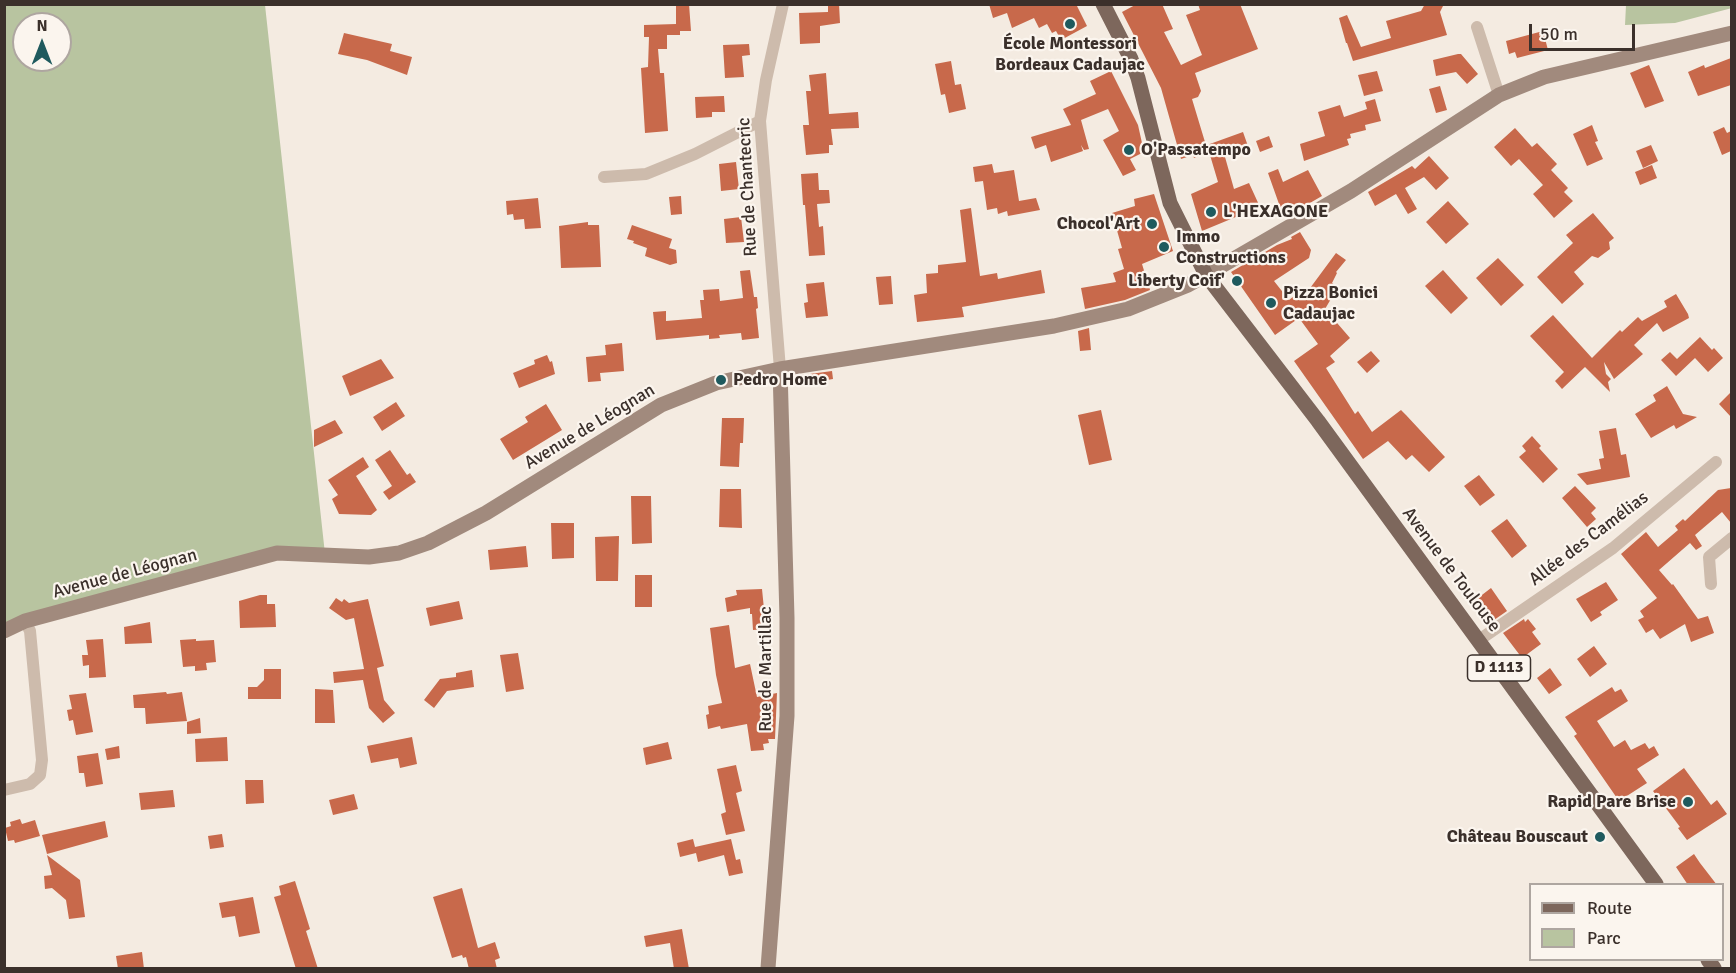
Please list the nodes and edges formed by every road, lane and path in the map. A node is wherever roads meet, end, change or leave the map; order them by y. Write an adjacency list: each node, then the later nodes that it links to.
1 (783, 4): 6 (street, Rue de Chantecric)
2 (1103, 4): 8 (main road, D 1113)
3 (1477, 27): 5 (street)
4 (1731, 33): 5 (street, Avenue de Léognan)
5 (1499, 94): 8 (street, Avenue de Léognan)
6 (760, 121): 7 (street); 9 (street, Rue de Chantecric)
7 (604, 177)
8 (1206, 275): 9 (street, Avenue de Léognan); 15 (main road, Avenue de Toulouse / D 1113)
9 (780, 369): 13 (street, Avenue de Léognan); 18 (street, Rue de Martillac)
10 (1716, 462): 15 (street, Allée des Camélias)
11 (1731, 538): 12 (street)
12 (1711, 584)
13 (25, 621): 14 (street, Avenue de Léognan); 16 (street)
14 (4, 631)
15 (1479, 640): 17 (main road, Avenue de Toulouse / D 1113)
16 (4, 790)
17 (1655, 883)
18 (768, 969)

